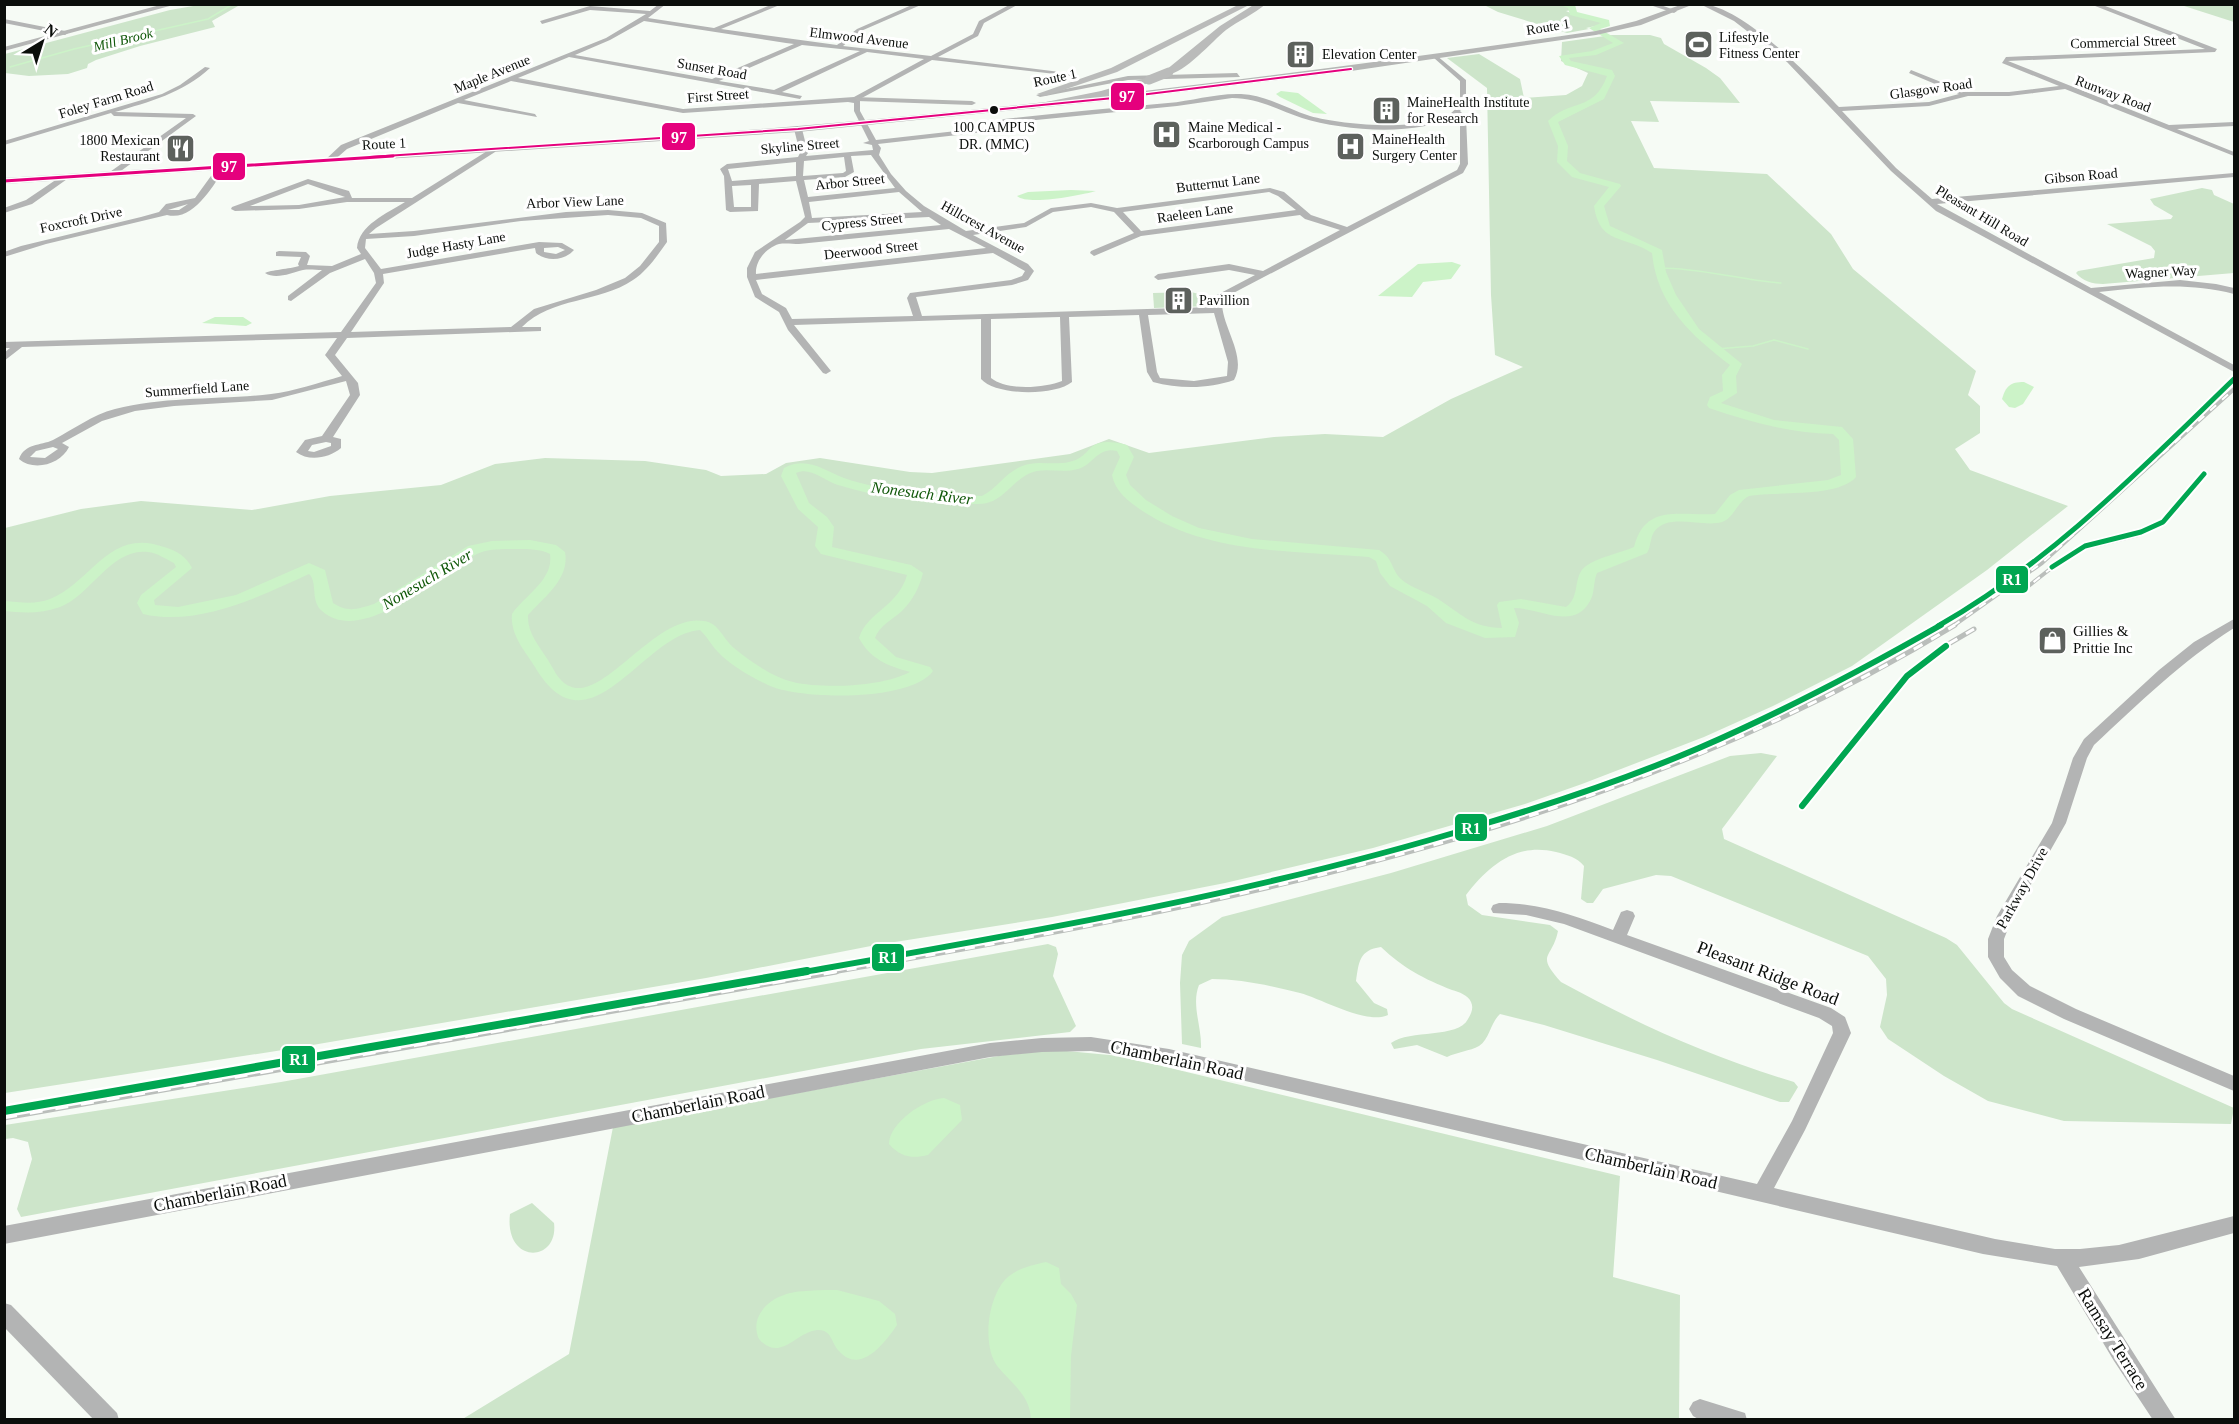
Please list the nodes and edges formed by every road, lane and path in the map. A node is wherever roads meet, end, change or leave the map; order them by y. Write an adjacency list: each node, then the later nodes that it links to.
1 (156, 4): 11 (street)
2 (663, 4): 14 (street, Maple Avenue)
3 (779, 4): 19 (street)
4 (920, 4): 22 (street)
5 (1016, 4): 28 (street)
6 (1247, 4): 38 (highway)
7 (1262, 4): 44 (highway, bridge)
8 (1650, 4): 13 (street)
9 (1703, 4): 15 (street, Pleasant Hill Road)
10 (2093, 4): 27 (street, Commercial Street)
11 (170, 5): 20 (main road)
12 (1687, 5): 13 (main road, Route 1); 15 (street, Pleasant Hill Road)
13 (1674, 11): 26 (main road, Route 1)
14 (652, 13): 16 (street, Maple Avenue); 18 (street)
15 (1725, 13): 46 (street, Pleasant Hill Road)
16 (644, 20): 19 (street, Elmwood Avenue); 25 (street, Maple Avenue)
17 (4, 21): 20 (street)
18 (542, 22)
19 (713, 30): 21 (street, Elmwood Avenue)
20 (65, 33): 23 (main road)
21 (801, 43): 22 (street, Elmwood Avenue); 34 (street)
22 (838, 47): 24 (street, Elmwood Avenue)
23 (4, 49)
24 (866, 51): 28 (street, Elmwood Avenue); 37 (street)
25 (570, 56): 33 (street, Maple Avenue); 34 (street, Sunset Road)
26 (1436, 57): 30 (main road, Route 1); 47 (street)
27 (2022, 57): 35 (street, Runway Road)
28 (930, 58): 32 (street, Elmwood Avenue); 40 (street)
29 (207, 68): 48 (street, Foley Farm Road)
30 (1351, 69): 36 (main road, Route 1); 38 (main road, Route 1)
31 (1911, 72): 39 (street)
32 (1073, 74)
33 (512, 79): 41 (street, First Street); 42 (street, Maple Avenue)
34 (713, 81): 37 (street, Sunset Road)
35 (2064, 88): 39 (street, Glasgow Road); 54 (street, Runway Road)
36 (1191, 89): 44 (main road, Route 1); 50 (main road)
37 (776, 92): 41 (street, Sunset Road)
38 (1042, 94): 44 (main road, Route 1)
39 (1964, 94): 46 (street, Glasgow Road)
40 (857, 99): 43 (street); 44 (main road); 52 (street, Hillcrest Avenue)
41 (817, 100): 43 (street, Sunset Road)
42 (458, 101): 49 (street); 66 (street, Maple Avenue)
43 (836, 102): 45 (street, Sunset Road)
44 (1029, 102): 50 (main road, Route 1); 52 (main road, Route 1)
45 (844, 109)
46 (1838, 109): 79 (street, Pleasant Hill Road)
47 (1457, 112): 59 (street); 86 (street)
48 (104, 113): 57 (street); 60 (street, Foley Farm Road)
49 (535, 117)
50 (926, 117): 51 (main road, Route 1)
51 (910, 119): 52 (main road, Route 1); 59 (main road)
52 (859, 122): 55 (main road, Route 1); 56 (main road, Route 1); 59 (street, Hillcrest Avenue)
53 (2235, 124): 54 (street)
54 (2166, 128): 63 (street, Runway Road)
55 (798, 129): 56 (main road, Route 1); 65 (street)
56 (765, 130): 61 (main road, Route 1)
57 (170, 132): 58 (street); 68 (street)
58 (182, 132)
59 (872, 141): 62 (street, Hillcrest Avenue)
60 (4, 143)
61 (492, 150): 66 (main road, Route 1); 77 (street)
62 (875, 152): 64 (street, Skyline Street); 75 (street, Hillcrest Avenue)
63 (2235, 154)
64 (847, 156): 65 (street, Skyline Street); 71 (street)
65 (802, 159): 71 (street); 74 (street, Skyline Street)
66 (328, 160): 67 (main road, Route 1)
67 (222, 167): 68 (main road, Route 1); 95 (street, Foxcroft Drive)
68 (111, 174): 70 (main road, Route 1)
69 (2235, 175): 79 (street, Gibson Road)
70 (66, 177): 72 (main road, Route 1); 81 (street)
71 (800, 179): 73 (street); 78 (street)
72 (4, 181)
73 (755, 182): 74 (street); 74 (street)
74 (728, 184)
75 (899, 190): 78 (street, Arbor Street); 83 (street, Hillcrest Avenue)
76 (347, 200): 76 (street); 77 (street)
77 (414, 200): 89 (street)
78 (804, 200): 84 (street)
79 (1930, 202): 104 (street, Pleasant Hill Road)
80 (1117, 210): 82 (street, Butternut Lane); 87 (street, Butternut Lane); 88 (street)
81 (4, 211)
82 (1302, 212): 86 (street, Butternut Lane); 88 (street, Raeleen Lane)
83 (931, 214): 84 (street); 85 (street, Hillcrest Avenue)
84 (807, 221): 90 (street)
85 (951, 226): 87 (street, Hillcrest Avenue); 90 (street, Cypress Street)
86 (1347, 230): 101 (street)
87 (964, 234): 92 (street, Hillcrest Avenue)
88 (1140, 234): 93 (street, Raeleen Lane)
89 (362, 237): 96 (street); 114 (street, Arbor View Lane)
90 (775, 242): 102 (street)
91 (539, 245): 99 (street, Judge Hasty Lane)
92 (993, 250): 102 (street, Deerwood Street); 111 (street, Hillcrest Avenue)
93 (1095, 253)
94 (279, 254): 97 (street)
95 (4, 255)
96 (367, 255): 98 (street); 99 (street)
97 (305, 267): 98 (street); 100 (street)
98 (333, 268): 106 (street)
99 (379, 272): 115 (street)
100 (269, 273)
101 (1264, 274): 103 (street); 107 (street)
102 (751, 277): 112 (street)
103 (1158, 277)
104 (2089, 291): 105 (street, Wagner Way); 119 (street, Pleasant Hill Road)
105 (2235, 291)
106 (291, 298)
107 (1218, 310): 108 (street); 108 (street)
108 (1143, 312): 109 (street)
109 (1064, 314): 110 (street); 110 (street)
110 (986, 316): 111 (street)
111 (919, 319): 112 (street)
112 (788, 322): 120 (street)
113 (538, 329): 114 (street)
114 (513, 330): 115 (street)
115 (343, 335): 116 (street); 121 (street)
116 (20, 344): 117 (street); 118 (street)
117 (4, 345)
118 (4, 358)
119 (2233, 369)
120 (826, 371)
121 (348, 377): 122 (street); 123 (street, Summerfield Lane)
122 (326, 439)
123 (53, 444)
124 (2235, 623): 128 (street, Parkway Drive)
125 (1499, 909): 127 (street, Pleasant Ridge Road)
126 (1627, 916): 127 (street)
127 (1618, 938): 129 (street, Pleasant Ridge Road)
128 (2235, 1084)
129 (1761, 1194): 131 (street, Chamberlain Road); 132 (street, Chamberlain Road)
130 (2235, 1224): 132 (street, Chamberlain Road)
131 (4, 1235)
132 (2063, 1258): 137 (street, Ramsay Terrace)
133 (4, 1312): 135 (street)
134 (1700, 1409): 136 (street)
135 (109, 1419)
136 (1737, 1419)
137 (2166, 1419)

